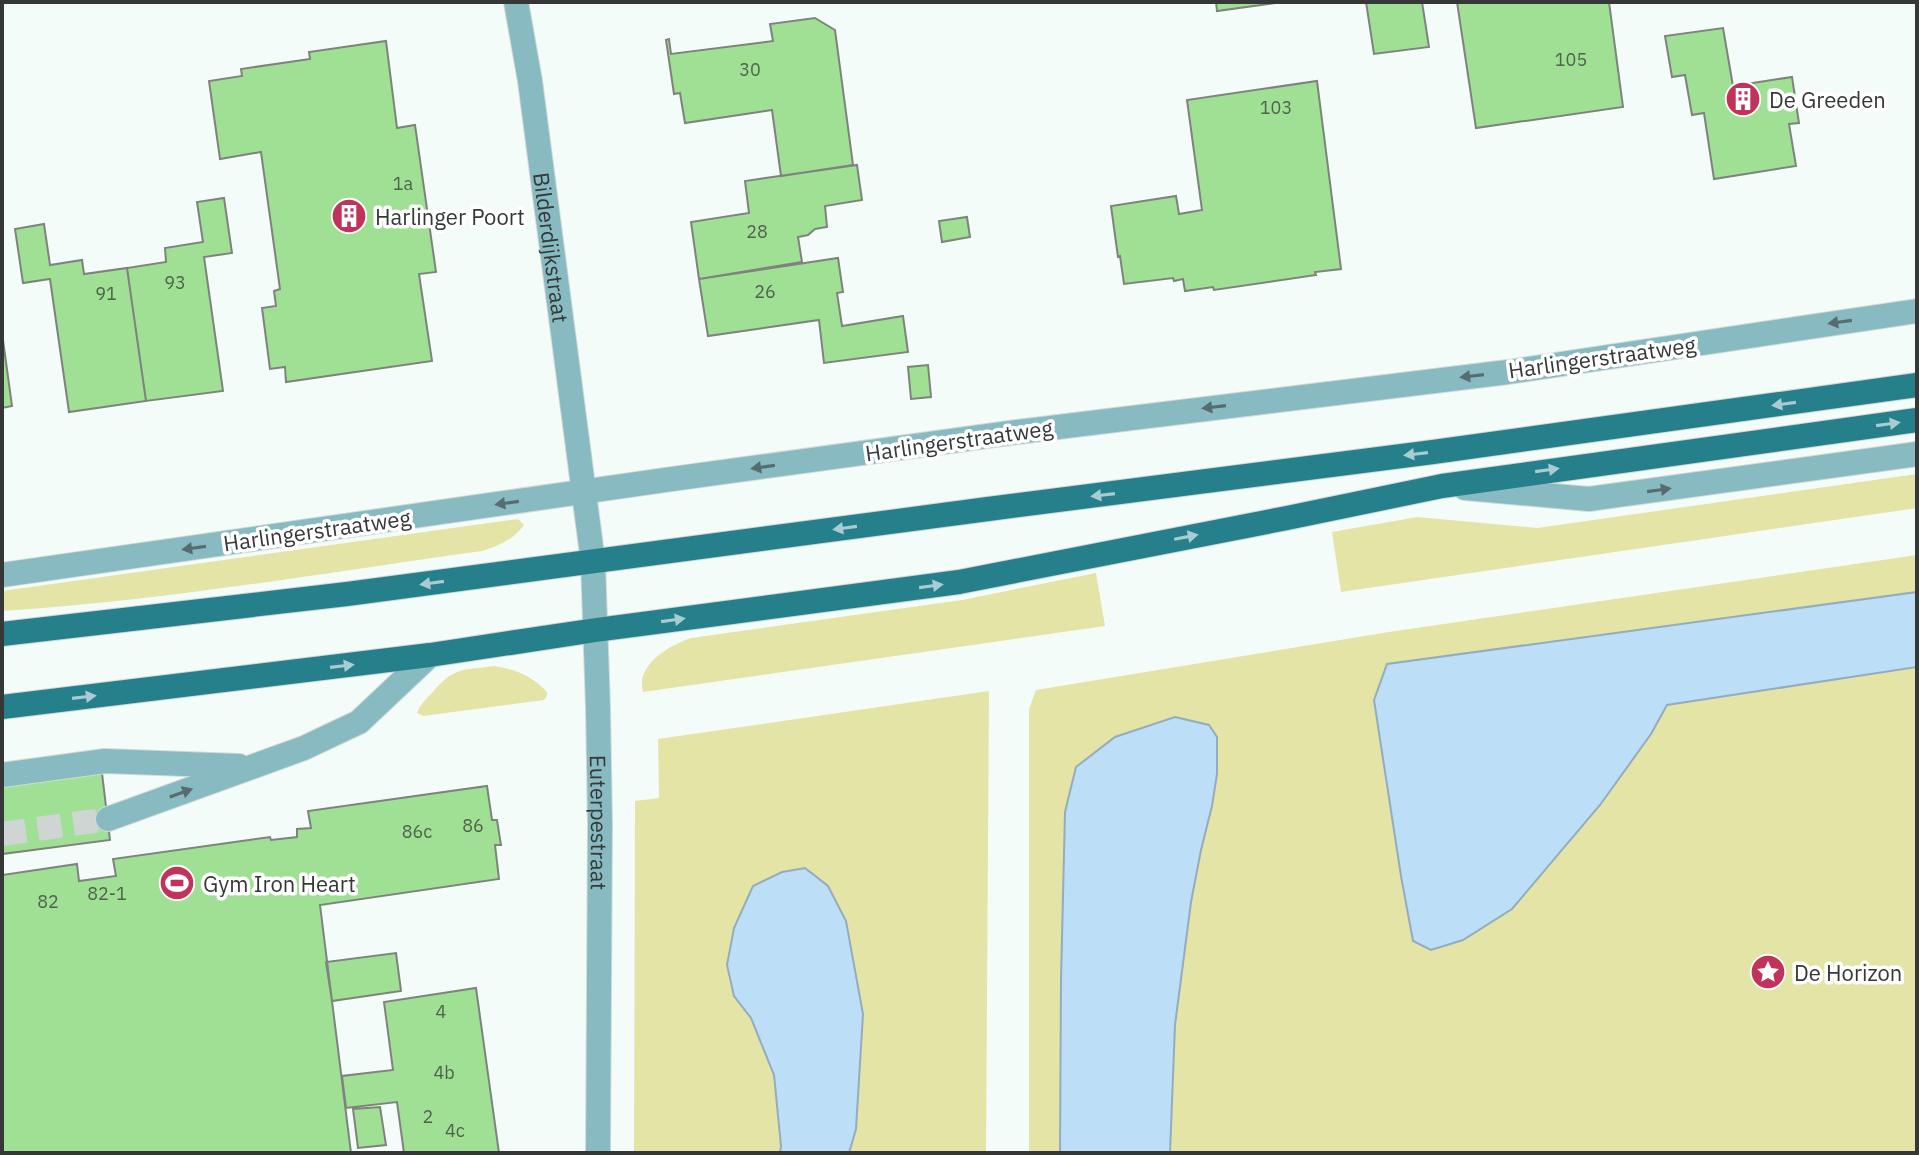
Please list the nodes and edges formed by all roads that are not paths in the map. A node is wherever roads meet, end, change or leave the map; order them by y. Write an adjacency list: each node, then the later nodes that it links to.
1 (516, 2): 7 (street, Bilderdijkstraat)
2 (1917, 311): 7 (street, Harlingerstraatweg, one-way to 7)
3 (1917, 385): 8 (main road, one-way to 8)
4 (1917, 420): 6 (main road, one-way to 4)
5 (1917, 454): 6 (street, one-way to 5)
6 (1442, 486): 10 (main road, one-way to 6)
7 (584, 492): 8 (street, Euterpestraat); 9 (street, Harlingerstraatweg, one-way to 9)
8 (593, 562): 10 (street, Euterpestraat); 11 (main road, one-way to 11)
9 (2, 575)
10 (596, 630): 12 (main road); 17 (street, Euterpestraat)
11 (2, 634)
12 (430, 655): 13 (main road, one-way to 12); 14 (street)
13 (2, 707)
14 (252, 767): 15 (street); 16 (street, one-way to 14)
15 (2, 775)
16 (108, 819)
17 (598, 1153)

